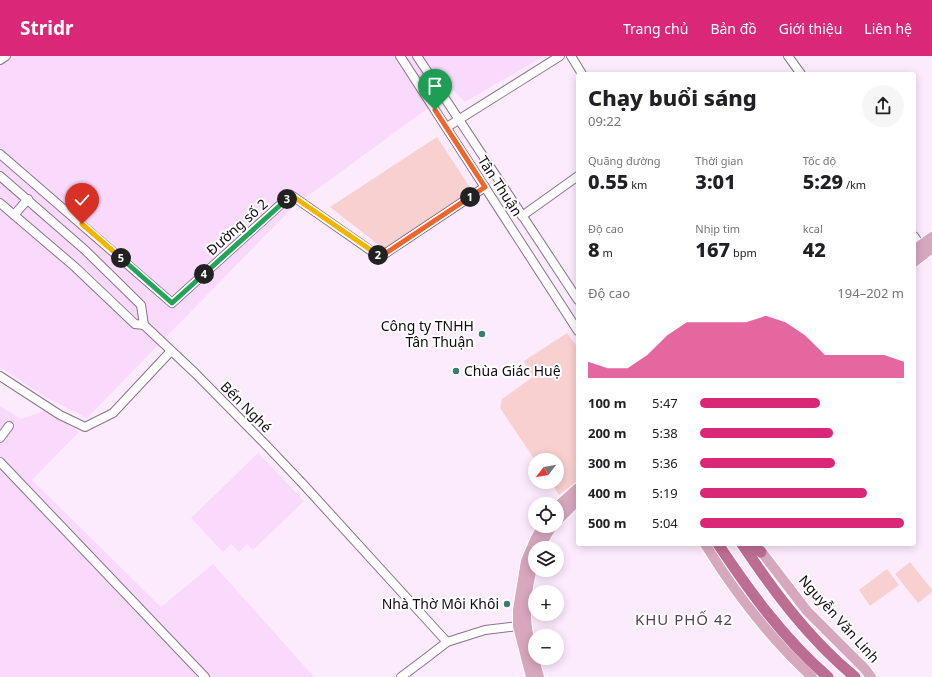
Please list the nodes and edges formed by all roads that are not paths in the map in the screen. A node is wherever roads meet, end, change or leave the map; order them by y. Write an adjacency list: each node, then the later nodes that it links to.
1 (6, 56): 7 (street)
2 (400, 56): 11 (street, Tân Thuận)
3 (417, 56): 10 (street, Tân Thuận)
4 (560, 56): 10 (street)
5 (571, 56): 8 (street)
6 (788, 56): 9 (street)
7 (0, 60)
8 (581, 72)
9 (800, 72)
10 (458, 119): 11 (street); 13 (street, Tân Thuận)
11 (446, 127): 15 (street, Tân Thuận)
12 (0, 154): 17 (street, Đường số 2)
13 (491, 168): 15 (street); 21 (street, Tân Thuận)
14 (0, 176): 18 (street)
15 (478, 176): 17 (street, Tân Thuận)
16 (576, 177): 21 (street)
17 (485, 187): 28 (street, Tân Thuận)
18 (28, 200): 20 (street); 27 (street)
19 (0, 203): 20 (street, Bến Nghé)
20 (14, 215): 27 (street, Bến Nghé)
21 (522, 216): 26 (street, Tân Thuận)
22 (932, 237): 24 (main road)
23 (916, 239): 24 (street)
24 (923, 249): 25 (main road)
25 (916, 259)
26 (576, 297)
27 (144, 325): 29 (street, Bến Nghé)
28 (576, 328)
29 (171, 351): 30 (street); 45 (street, Bến Nghé)
30 (0, 376)
31 (9, 426): 32 (street)
32 (0, 438)
33 (0, 462): 50 (street)
34 (576, 490): 35 (main road)
35 (564, 501)
36 (576, 502): 37 (main road)
37 (564, 514)
38 (539, 533): 44 (main road)
39 (706, 546): 49 (main road)
40 (719, 546): 49 (highway)
41 (745, 546): 54 (highway, Nguyễn Văn Linh)
42 (758, 548): 55 (main road, Nguyễn Văn Linh)
43 (530, 577): 44 (main road)
44 (523, 626): 45 (street); 46 (main road)
45 (447, 642): 51 (street)
46 (528, 648)
47 (530, 665): 52 (main road)
48 (534, 665): 53 (main road)
49 (821, 675)
50 (205, 677)
51 (401, 677)
52 (531, 677)
53 (539, 677)
54 (855, 677)
55 (871, 677)

